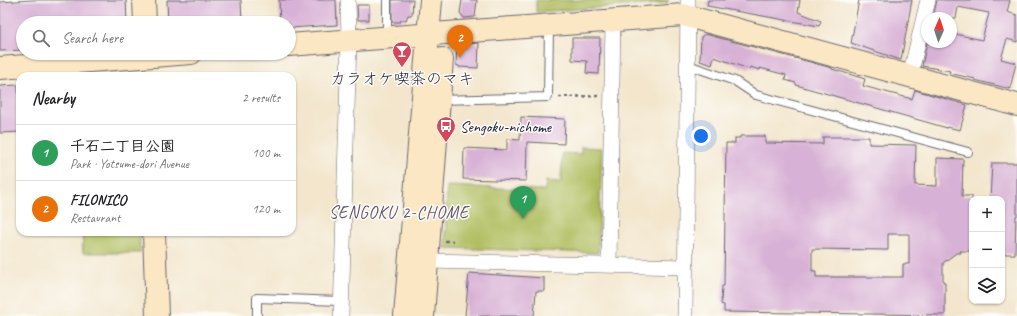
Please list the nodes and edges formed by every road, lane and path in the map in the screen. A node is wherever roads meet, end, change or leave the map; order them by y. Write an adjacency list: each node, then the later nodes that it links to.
1 (144, 0): 8 (street)
2 (348, 0): 13 (street)
3 (387, 0): 12 (lane)
4 (431, 0): 11 (street)
5 (446, 0): 11 (street)
6 (928, 0): 19 (street)
7 (688, 8): 9 (street); 17 (street); 19 (street)
8 (145, 16)
9 (613, 20): 10 (street); 20 (street)
10 (549, 25): 11 (street); 21 (lane)
11 (436, 33): 12 (street); 22 (street); 32 (street)
12 (386, 38): 13 (street)
13 (349, 40): 14 (street); 29 (street)
14 (296, 44)
15 (156, 60): 16 (street)
16 (146, 62): 18 (street)
17 (688, 65): 24 (lane); 28 (street)
18 (0, 68)
19 (910, 76): 23 (street)
20 (612, 96): 21 (path); 27 (street)
21 (548, 97): 22 (lane)
22 (438, 100): 26 (street)
23 (1017, 105)
24 (968, 152)
25 (154, 236): 30 (street)
26 (427, 261): 27 (street); 33 (street)
27 (609, 265): 28 (street)
28 (685, 267): 34 (street)
29 (341, 309): 31 (lane)
30 (157, 316)
31 (257, 316)
32 (405, 316)
33 (422, 316)
34 (684, 316)

